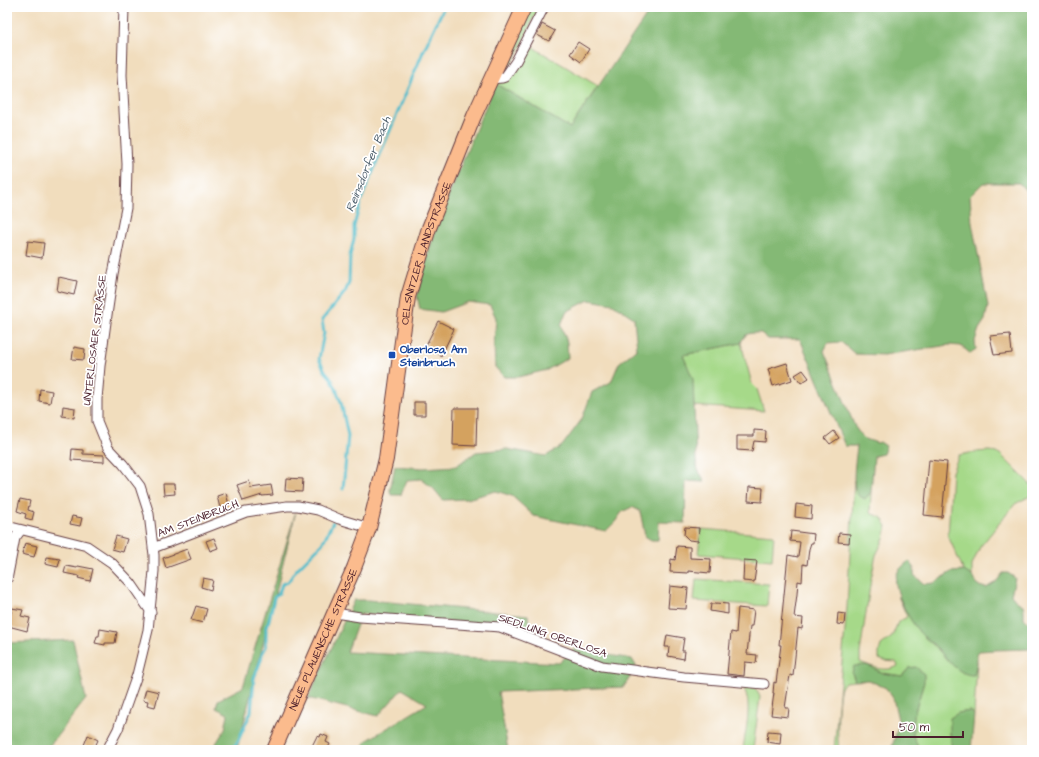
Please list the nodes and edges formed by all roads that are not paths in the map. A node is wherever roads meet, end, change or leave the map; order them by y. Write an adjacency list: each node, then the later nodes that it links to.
1 (124, 7): 8 (street, UNTERLOSAER STRASSE)
2 (524, 7): 4 (main road, OELSNITZER LANDSTRASSE)
3 (544, 7): 4 (street)
4 (490, 79): 6 (main road, OELSNITZER LANDSTRASSE)
5 (7, 526): 7 (street)
6 (369, 528): 8 (street, AM STEINBRUCH); 11 (main road, NEUE PLAUENSCHE STRASSE)
7 (21, 530): 9 (street); 10 (street)
8 (153, 548): 10 (street, UNTERLOSAER STRASSE)
9 (7, 580)
10 (150, 612): 13 (street, UNTERLOSAER STRASSE)
11 (335, 613): 12 (street, SIEDLUNG OBERLOSA); 14 (main road, NEUE PLAUENSCHE STRASSE)
12 (764, 684)
13 (107, 750)
14 (274, 750)

